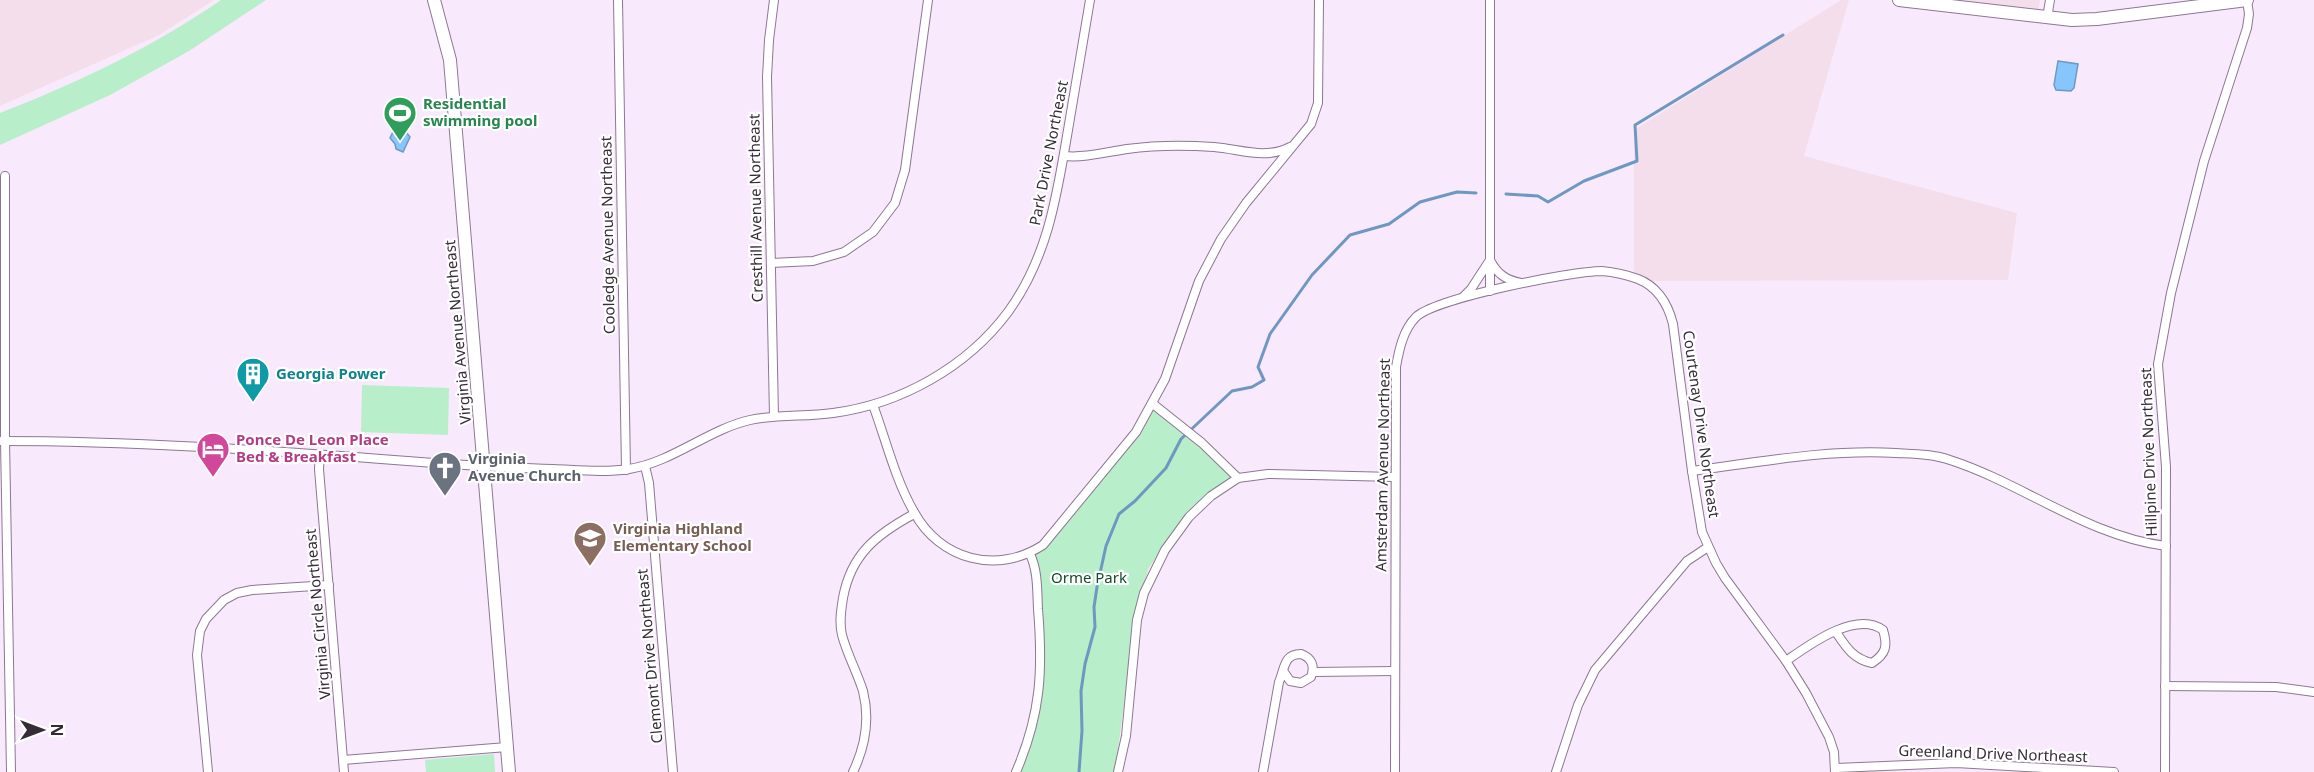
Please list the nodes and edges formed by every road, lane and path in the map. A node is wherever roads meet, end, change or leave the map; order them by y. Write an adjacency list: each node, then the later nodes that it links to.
1 (434, 0): 26 (street, Virginia Avenue Northeast)
2 (618, 0): 27 (street, Cooledge Avenue Northeast)
3 (774, 0): 16 (street, Cresthill Avenue Northeast)
4 (928, 0): 16 (street)
5 (1090, 0): 13 (street, Park Drive Northeast)
6 (1319, 0): 12 (street)
7 (1490, 0): 15 (street)
8 (1899, 0): 11 (street)
9 (2050, 0): 11 (street)
10 (2247, 0): 11 (street); 32 (street, Hillpine Drive Northeast)
11 (2047, 18)
12 (1296, 144): 13 (street); 20 (street)
13 (1064, 156): 21 (street, Park Drive Northeast)
14 (5, 176): 23 (street)
15 (1490, 259): 17 (street); 18 (street); 19 (street)
16 (771, 263): 22 (street, Cresthill Avenue Northeast)
17 (1524, 284): 18 (street, Courtenay Drive Northeast); 28 (street, Courtenay Drive Northeast)
18 (1491, 291): 19 (street, Amsterdam Avenue Northeast)
19 (1462, 297): 29 (street, Amsterdam Avenue Northeast)
20 (1153, 404): 30 (street); 34 (street)
21 (873, 405): 22 (street, Park Drive Northeast); 31 (street)
22 (774, 416): 25 (street, Park Drive Northeast)
23 (3, 441): 24 (street, Park Drive Northeast); 46 (street)
24 (320, 454): 26 (street, Park Drive Northeast); 35 (street, Virginia Circle Northeast)
25 (645, 466): 27 (street, Park Drive Northeast); 50 (street, Clemont Drive Northeast)
26 (484, 467): 27 (street, Park Drive Northeast); 43 (street, Virginia Avenue Northeast)
27 (626, 470)
28 (1692, 471): 32 (street); 33 (street, Courtenay Drive Northeast)
29 (1395, 477): 30 (street); 38 (street, Amsterdam Avenue Northeast)
30 (1238, 478): 53 (street)
31 (914, 514): 34 (street); 51 (street)
32 (2166, 546): 41 (street, Hillpine Drive Northeast)
33 (1708, 548): 37 (street, Courtenay Drive Northeast); 56 (street)
34 (1030, 554): 52 (street)
35 (328, 585): 44 (street, Virginia Circle Northeast); 47 (street)
36 (1836, 632): 36 (street); 37 (street)
37 (1786, 661): 45 (street, Courtenay Drive Northeast)
38 (1395, 671): 40 (street); 55 (street, Amsterdam Avenue Northeast)
39 (1284, 672): 40 (street); 40 (street); 54 (street)
40 (1313, 672)
41 (2165, 686): 42 (street); 58 (street, Hillpine Drive Northeast)
42 (2314, 692)
43 (507, 747): 44 (street); 49 (street, Virginia Avenue Northeast)
44 (343, 760): 48 (street, Virginia Circle Northeast)
45 (1835, 770): 57 (street, Greenland Drive Northeast)
46 (11, 772)
47 (208, 772)
48 (344, 772)
49 (509, 772)
50 (673, 772)
51 (853, 772)
52 (1016, 772)
53 (1118, 772)
54 (1263, 772)
55 (1395, 772)
56 (1556, 772)
57 (2114, 772)
58 (2165, 772)

